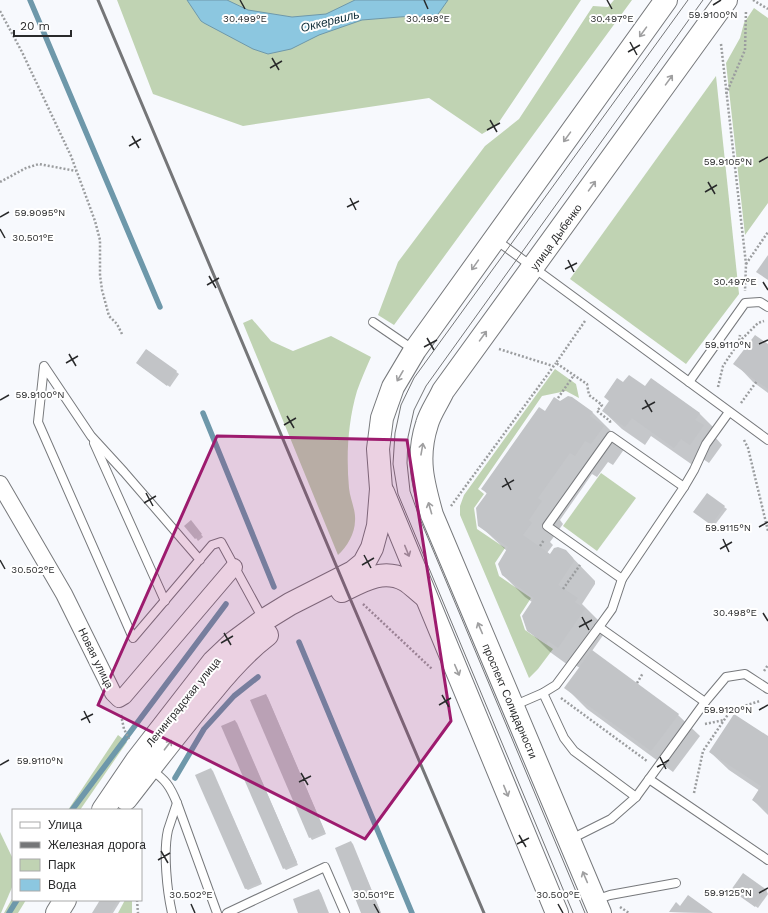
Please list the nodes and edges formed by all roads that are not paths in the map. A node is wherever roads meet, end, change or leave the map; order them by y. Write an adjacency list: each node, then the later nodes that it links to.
1 (666, 0): 3 (main road, one-way to 3)
2 (726, 0): 4 (main road, улица Дыбенко, one-way to 2)
3 (494, 238): 4 (lane); 7 (main road, one-way to 7)
4 (533, 268): 8 (lane); 13 (main road, улица Дыбенко, one-way to 4)
5 (768, 307): 8 (lane)
6 (373, 322): 7 (lane)
7 (415, 350): 15 (main road, one-way to 15)
8 (688, 382): 9 (lane)
9 (731, 413): 11 (lane); 14 (lane)
10 (91, 436): 16 (lane); 21 (lane); 21 (lane)
11 (768, 440)
12 (0, 484): 17 (street, Новая улица)
13 (424, 487): 27 (main road, проспект Солидарности, one-way to 13)
14 (684, 487): 19 (lane); 19 (lane)
15 (381, 489): 18 (main road); 20 (main road, one-way to 20)
16 (200, 560): 17 (lane); 21 (lane)
17 (234, 567): 22 (lane)
18 (365, 571): 20 (main road, Ленинградская улица); 22 (main road, Ленинградская улица)
19 (622, 580): 23 (lane)
20 (425, 596): 46 (main road, one-way to 46)
21 (165, 601)
22 (268, 626): 28 (main road, Ленинградская улица)
23 (599, 627): 25 (lane); 26 (lane)
24 (768, 689): 26 (lane)
25 (546, 691): 27 (lane); 30 (lane)
26 (705, 702): 29 (lane)
27 (512, 706): 34 (main road, проспект Солидарности)
28 (139, 756): 31 (lane); 32 (main road, Ленинградская улица); 33 (main road, Ленинградская улица)
29 (649, 779): 30 (lane); 35 (lane)
30 (636, 796): 34 (lane)
31 (177, 803): 42 (lane); 43 (lane)
32 (104, 809)
33 (120, 809)
34 (569, 840): 39 (main road, проспект Солидарности, one-way to 34)
35 (768, 860)
36 (676, 883): 39 (lane)
37 (47, 901): 40 (main road)
38 (64, 901): 41 (main road)
39 (597, 907)
40 (41, 913)
41 (57, 913)
42 (172, 913)
43 (217, 913)
44 (227, 913): 45 (lane)
45 (345, 913)
46 (557, 913)

